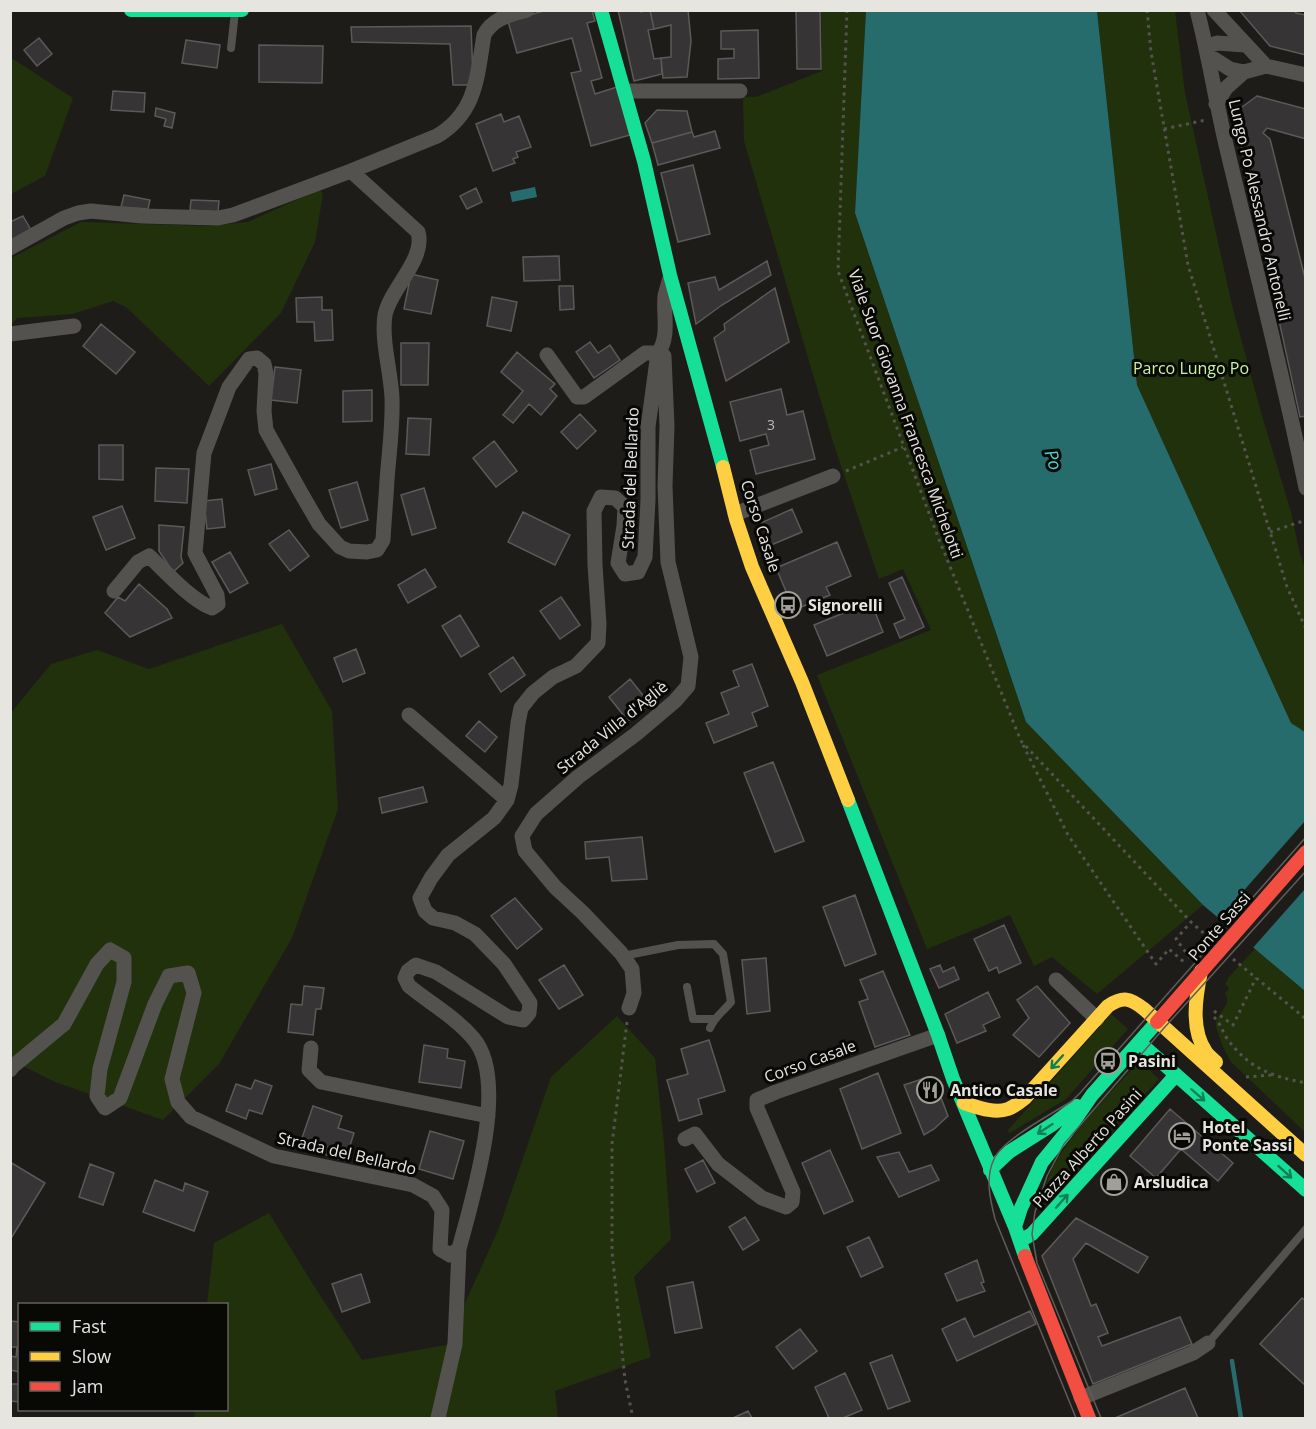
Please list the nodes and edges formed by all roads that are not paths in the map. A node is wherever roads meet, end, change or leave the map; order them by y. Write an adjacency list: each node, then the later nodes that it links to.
1 (131, 10): 7 (main road)
2 (242, 10): 7 (main road)
3 (527, 10): 17 (street)
4 (601, 10): 14 (main road, Corso Casale)
5 (1197, 10): 10 (street, Lungo Po Alessandro Antonelli)
6 (1214, 10): 8 (street)
7 (235, 11): 9 (lane)
8 (1245, 45): 10 (street); 11 (street)
9 (231, 48)
10 (1207, 51): 12 (street); 16 (street, Lungo Po Alessandro Antonelli)
11 (1266, 66): 12 (street); 13 (street)
12 (1244, 72): 16 (street)
13 (1305, 75)
14 (624, 91): 15 (street); 19 (main road, Corso Casale)
15 (740, 91)
16 (1218, 110): 24 (street, Lungo Po Alessandro Antonelli)
17 (351, 171): 18 (street); 28 (street)
18 (10, 248)
19 (670, 275): 22 (street, Strada del Bellardo); 27 (main road, Corso Casale)
20 (74, 326): 21 (street)
21 (10, 334)
22 (660, 351): 23 (street); 30 (street, Strada del Bellardo); 32 (street, Strada Villa d'Agliè)
23 (547, 355)
24 (1299, 427): 26 (street, Lungo Po Alessandro Antonelli)
25 (833, 476): 27 (street)
26 (1305, 488)
27 (735, 514): 41 (main road, Corso Casale)
28 (114, 591)
29 (409, 716): 30 (street)
30 (507, 800): 48 (street, Strada del Bellardo)
31 (1305, 852): 33 (main road, Ponte Sassi)
32 (623, 956): 36 (street, Strada Villa d'Agliè); 37 (lane)
33 (1203, 969): 39 (main road, Ponte Sassi); 49 (main road)
34 (1056, 980): 38 (street)
35 (687, 987): 37 (lane)
36 (629, 1008)
37 (713, 1019): 40 (lane)
38 (1097, 1019): 39 (main road); 47 (main road, one-way to 47)
39 (1157, 1022): 42 (main road, Ponte Sassi); 49 (main road)
40 (710, 1028)
41 (938, 1035): 47 (main road, Corso Casale); 50 (street, Corso Casale)
42 (1139, 1042): 45 (main road); 46 (main road, Piazza Alberto Pasini)
43 (311, 1048): 48 (street)
44 (10, 1070): 57 (street, Strada del Bellardo)
45 (1176, 1075): 54 (main road, one-way to 54); 56 (main road, Piazza Alberto Pasini, one-way to 45)
46 (1092, 1095): 51 (main road, Piazza Alberto Pasini); 53 (main road, Piazza Alberto Pasini, one-way to 53)
47 (964, 1103): 53 (main road, Corso Casale)
48 (488, 1116): 57 (street, Strada del Bellardo)
49 (1280, 1132): 52 (main road)
50 (685, 1139)
51 (1051, 1150): 53 (main road, Piazza Alberto Pasini); 56 (main road, Piazza Alberto Pasini)
52 (1305, 1155)
53 (990, 1170): 56 (main road, Corso Casale)
54 (1305, 1190)
55 (1305, 1229): 58 (lane)
56 (1017, 1234): 59 (main road, Corso Casale)
57 (459, 1249): 60 (street)
58 (1208, 1343): 59 (street)
59 (1081, 1398): 61 (main road, Corso Casale)
60 (438, 1419)
61 (1089, 1419)

